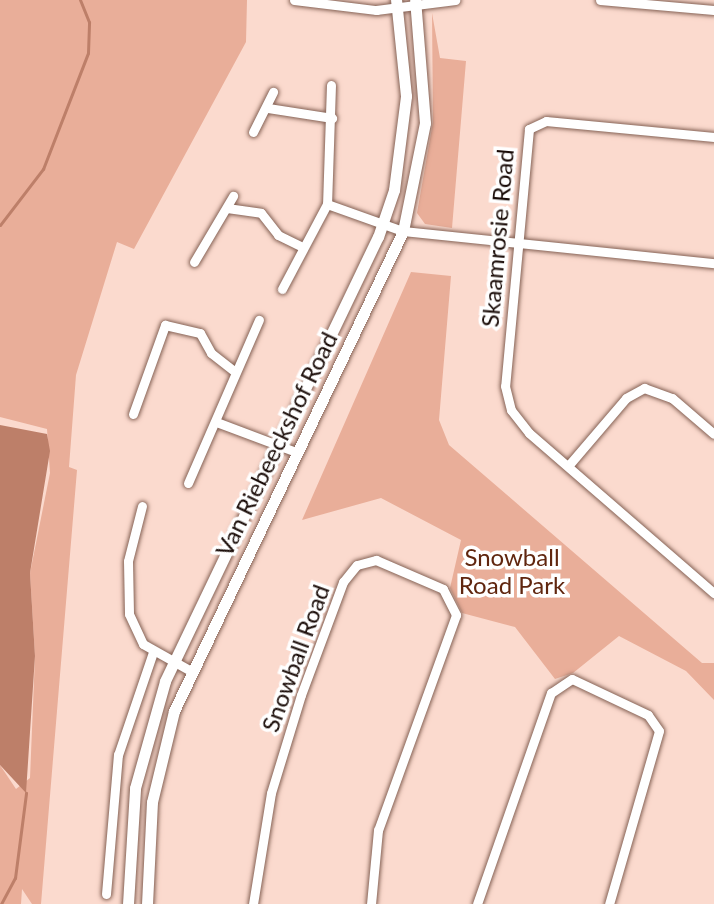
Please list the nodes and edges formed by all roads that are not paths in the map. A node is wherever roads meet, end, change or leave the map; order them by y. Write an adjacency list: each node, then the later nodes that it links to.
1 (294, 0): 5 (street)
2 (455, 0): 4 (street)
3 (600, 0): 7 (street)
4 (416, 4): 6 (street); 18 (street, Van Riebeeckshof Road)
5 (375, 5): 6 (street)
6 (397, 5): 17 (street, Van Riebeeckshof Road)
7 (714, 10)
8 (331, 85): 11 (street)
9 (273, 92): 10 (street)
10 (268, 108): 11 (street); 12 (street)
11 (332, 118): 15 (street)
12 (253, 132)
13 (714, 137): 19 (street, Skaamrosie Road)
14 (233, 196): 16 (street)
15 (327, 204): 17 (street); 20 (street)
16 (227, 208): 20 (street); 21 (street)
17 (383, 226): 18 (street); 29 (street, Van Riebeeckshof Road)
18 (403, 231): 19 (street); 30 (street, Van Riebeeckshof Road)
19 (517, 240): 22 (street); 31 (street, Skaamrosie Road)
20 (301, 246): 23 (street)
21 (194, 262)
22 (714, 263)
23 (282, 289)
24 (259, 320): 25 (street)
25 (233, 370): 26 (street); 27 (street)
26 (133, 414)
27 (219, 423): 29 (street); 32 (street)
28 (714, 434): 31 (street)
29 (278, 444): 30 (street); 36 (street, Van Riebeeckshof Road)
30 (296, 452): 37 (street, Van Riebeeckshof Road)
31 (568, 466): 34 (street, Skaamrosie Road)
32 (188, 483)
33 (142, 506): 35 (street)
34 (714, 593)
35 (153, 652): 36 (street); 38 (street)
36 (173, 662): 37 (street); 39 (street, Van Riebeeckshof Road)
37 (191, 671): 40 (street, Van Riebeeckshof Road)
38 (106, 894)
39 (128, 904)
40 (147, 904)
41 (253, 904): 42 (street, Snowball Road)
42 (371, 904)
43 (477, 904): 44 (street)
44 (609, 904)

